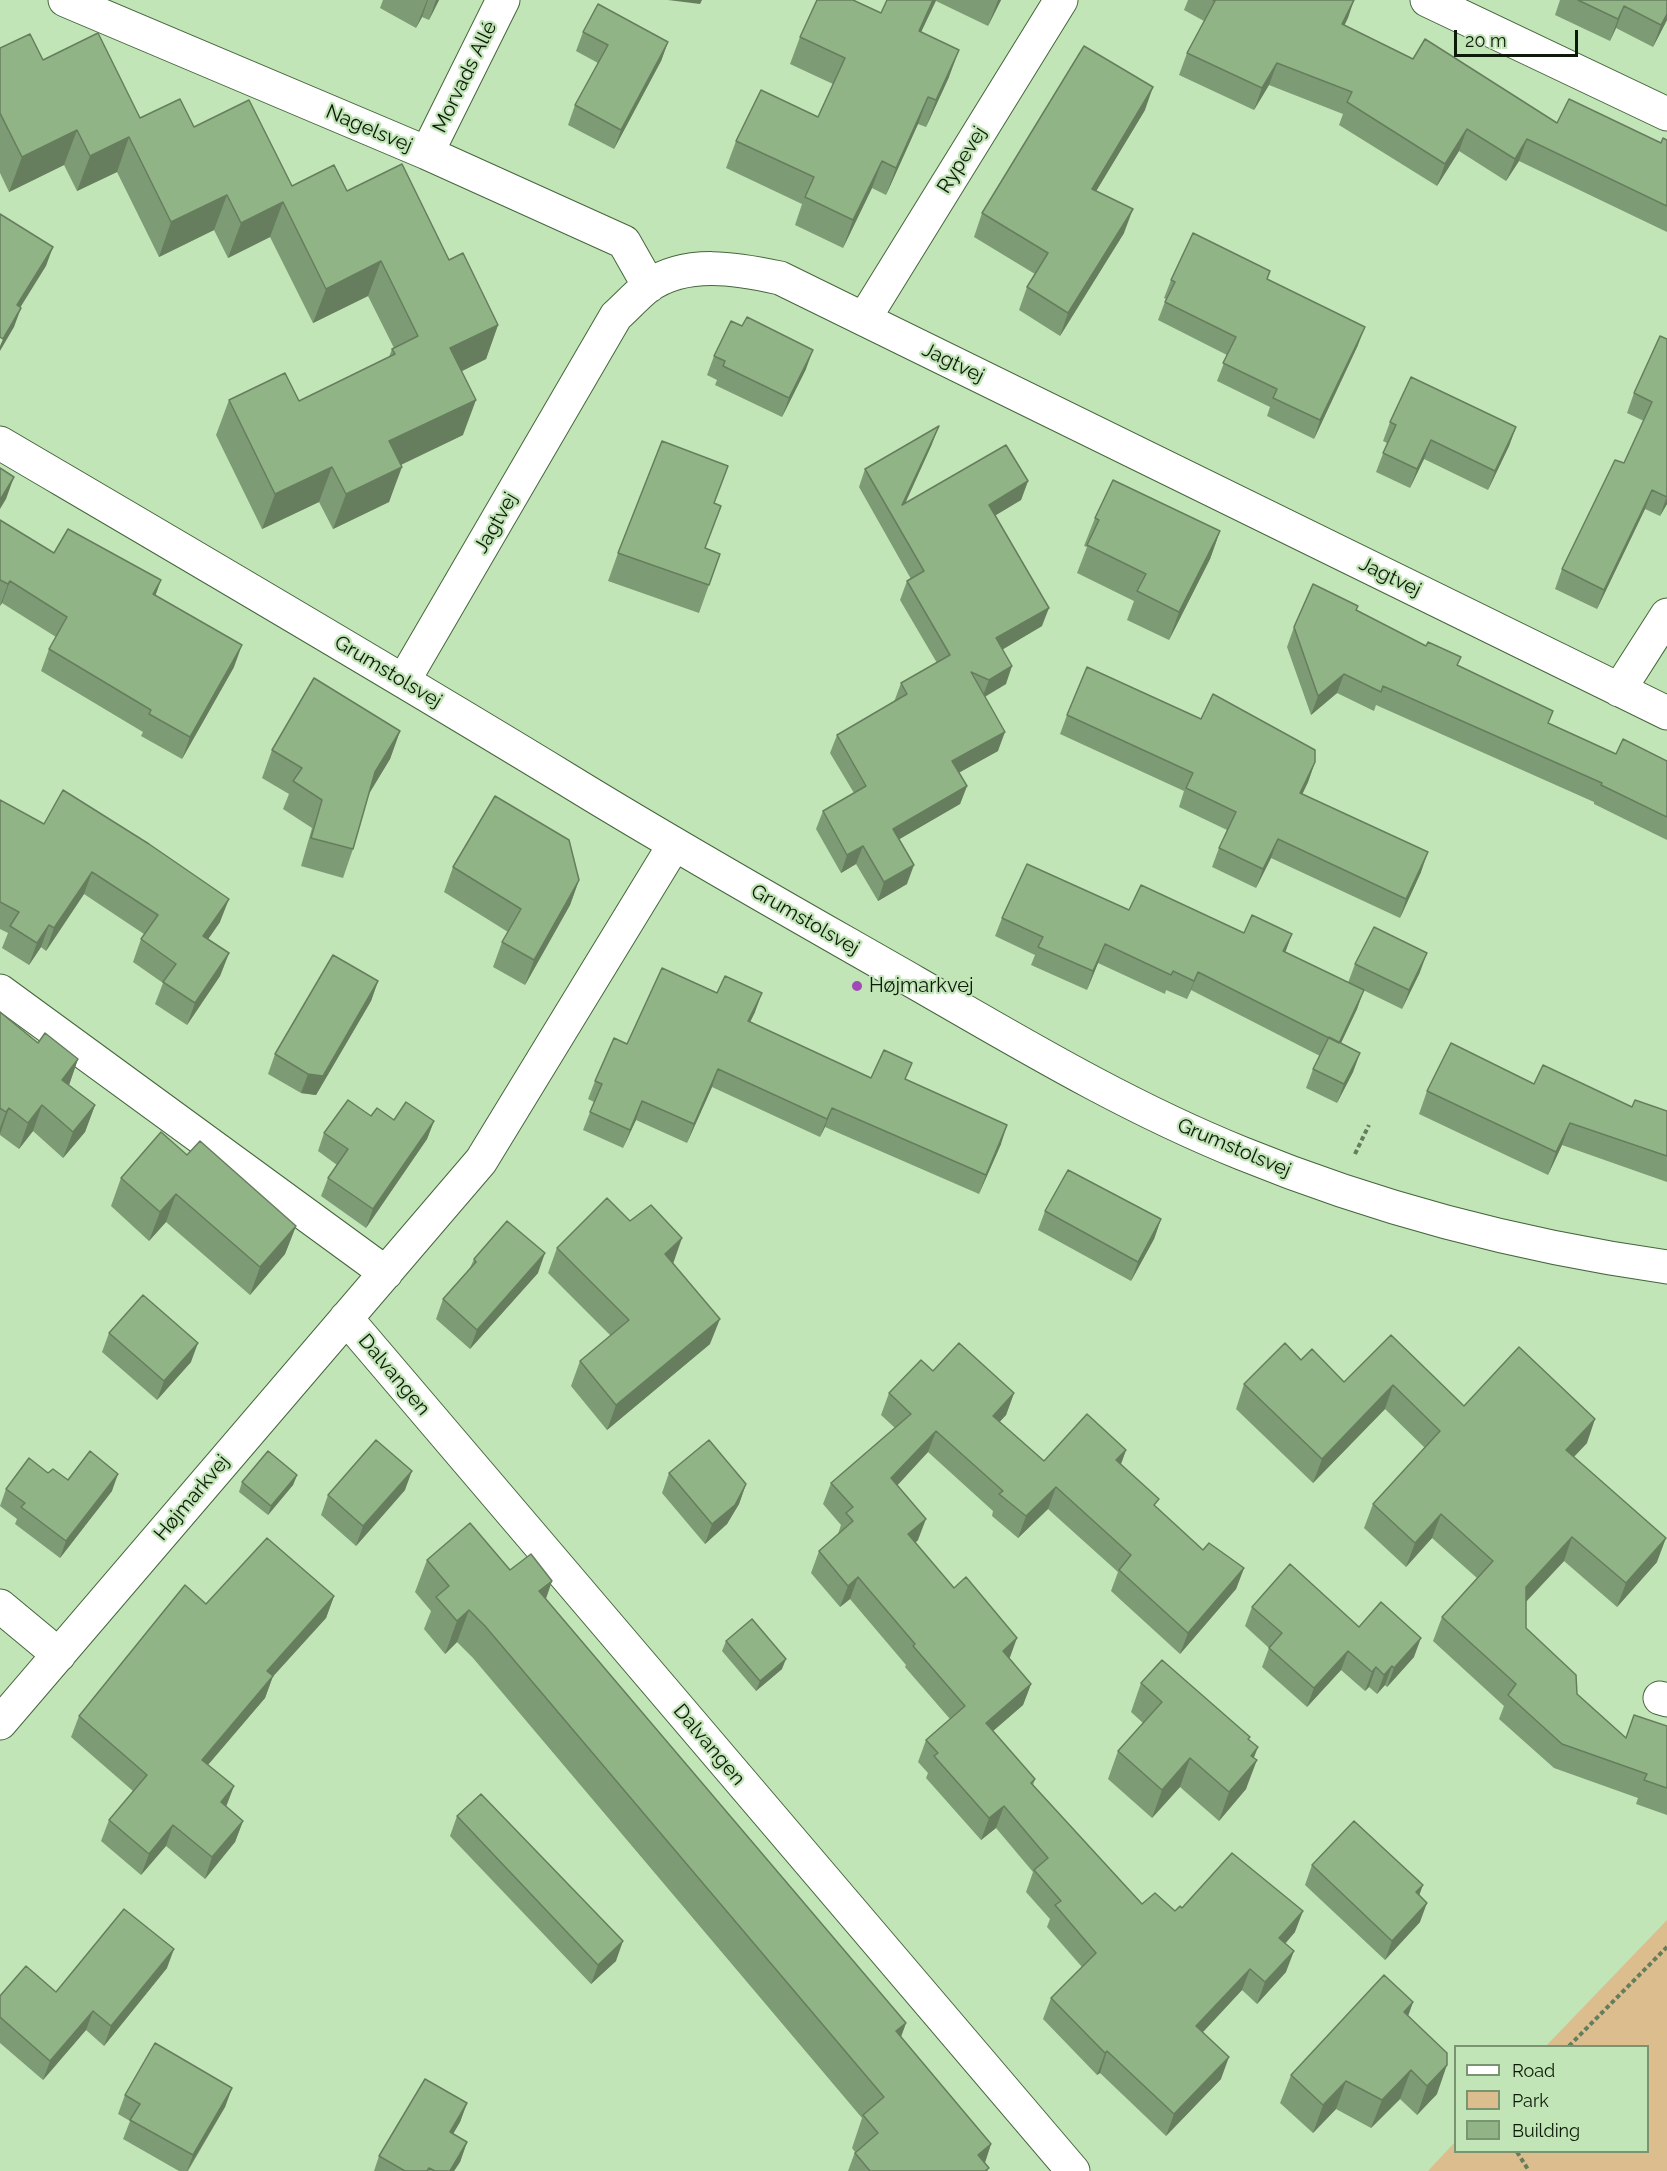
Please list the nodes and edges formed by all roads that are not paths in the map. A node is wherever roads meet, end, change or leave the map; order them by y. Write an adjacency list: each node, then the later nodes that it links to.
1 (65, 0): 6 (street, Nagelsvej)
2 (503, 0): 6 (street, Morvads Allé)
3 (1061, 0): 8 (street, Rypevej)
4 (1427, 0): 5 (street)
5 (1667, 114)
6 (427, 153): 7 (street, Nagelsvej)
7 (649, 286): 8 (street, Jagtvej); 11 (street, Jagtvej)
8 (864, 319): 12 (street, Jagtvej)
9 (0, 443): 11 (street, Grumstolsvej)
10 (1667, 615): 12 (street)
11 (404, 680): 14 (street, Grumstolsvej)
12 (1619, 690): 13 (street, Jagtvej)
13 (1667, 712)
14 (674, 845): 16 (street, Grumstolsvej); 17 (street, Højmarkvej)
15 (0, 991): 17 (street)
16 (1667, 1267)
17 (386, 1273): 18 (street, Højmarkvej)
18 (346, 1318): 20 (street, Højmarkvej); 22 (street, Dalvangen)
19 (0, 1606): 20 (street)
20 (59, 1655): 21 (street, Højmarkvej)
21 (0, 1723)
22 (1073, 2171)

